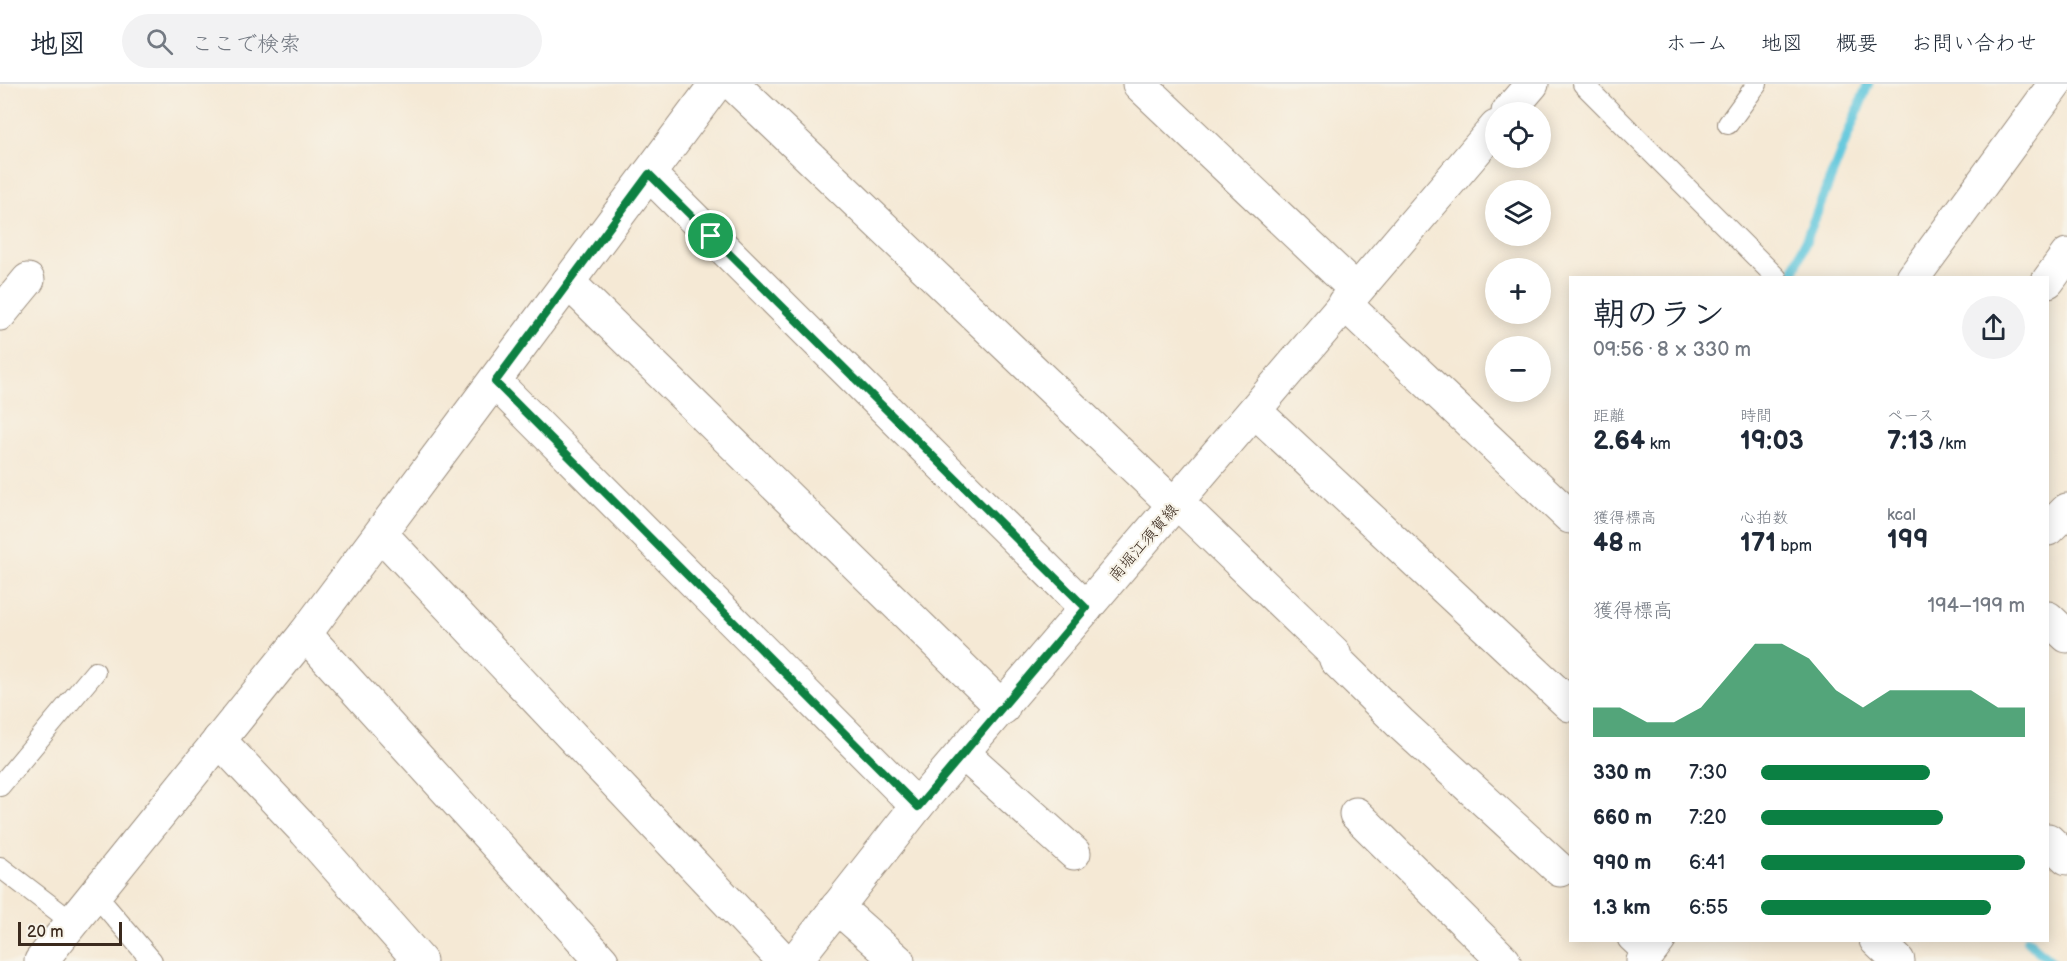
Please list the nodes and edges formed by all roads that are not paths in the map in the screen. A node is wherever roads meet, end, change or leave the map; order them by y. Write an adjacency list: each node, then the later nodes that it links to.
1 (716, 84): 11 (street)
2 (733, 84): 22 (street)
3 (1139, 84): 18 (street)
4 (1532, 84): 8 (street)
5 (1583, 84): 13 (lane)
6 (1757, 84): 9 (lane)
7 (2055, 84): 14 (street)
8 (1517, 102)
9 (1728, 124)
10 (1485, 139): 18 (street, 南堀江須賀線)
11 (649, 174): 17 (street); 27 (street)
12 (2067, 255): 16 (street)
13 (1775, 276)
14 (1914, 276)
15 (28, 280): 19 (street)
16 (2049, 280)
17 (568, 282): 20 (street); 33 (street)
18 (1349, 296): 21 (street, 南堀江須賀線); 24 (street)
19 (0, 314)
20 (495, 382): 26 (street); 37 (street)
21 (1255, 411): 22 (street, 南堀江須賀線); 32 (street)
22 (1175, 504): 27 (street, 南堀江須賀線); 43 (street)
23 (2067, 510): 25 (street)
24 (1569, 516)
25 (2049, 528)
26 (381, 534): 29 (street); 52 (street)
27 (1086, 608): 33 (street, 南堀江須賀線)
28 (2049, 619): 30 (street)
29 (305, 634): 34 (street); 51 (street)
30 (2067, 636)
31 (95, 672): 36 (lane)
32 (1569, 704)
33 (1003, 708): 35 (street, 南堀江須賀線)
34 (219, 740): 44 (street); 50 (street)
35 (964, 754): 37 (street, 南堀江須賀線); 40 (street)
36 (0, 786)
37 (918, 807): 45 (street, 南堀江須賀線)
38 (1356, 814): 55 (street)
39 (2049, 841): 41 (street)
40 (1074, 853)
41 (2067, 858)
42 (0, 867): 46 (lane)
43 (1565, 879)
44 (95, 894): 46 (street); 49 (lane)
45 (837, 907): 53 (street, 南堀江須賀線); 54 (street)
46 (72, 922): 48 (street)
47 (1878, 942): 56 (street)
48 (40, 961)
49 (152, 961)
50 (420, 961)
51 (602, 961)
52 (784, 961)
53 (795, 961)
54 (898, 961)
55 (1504, 961)
56 (1898, 961)

